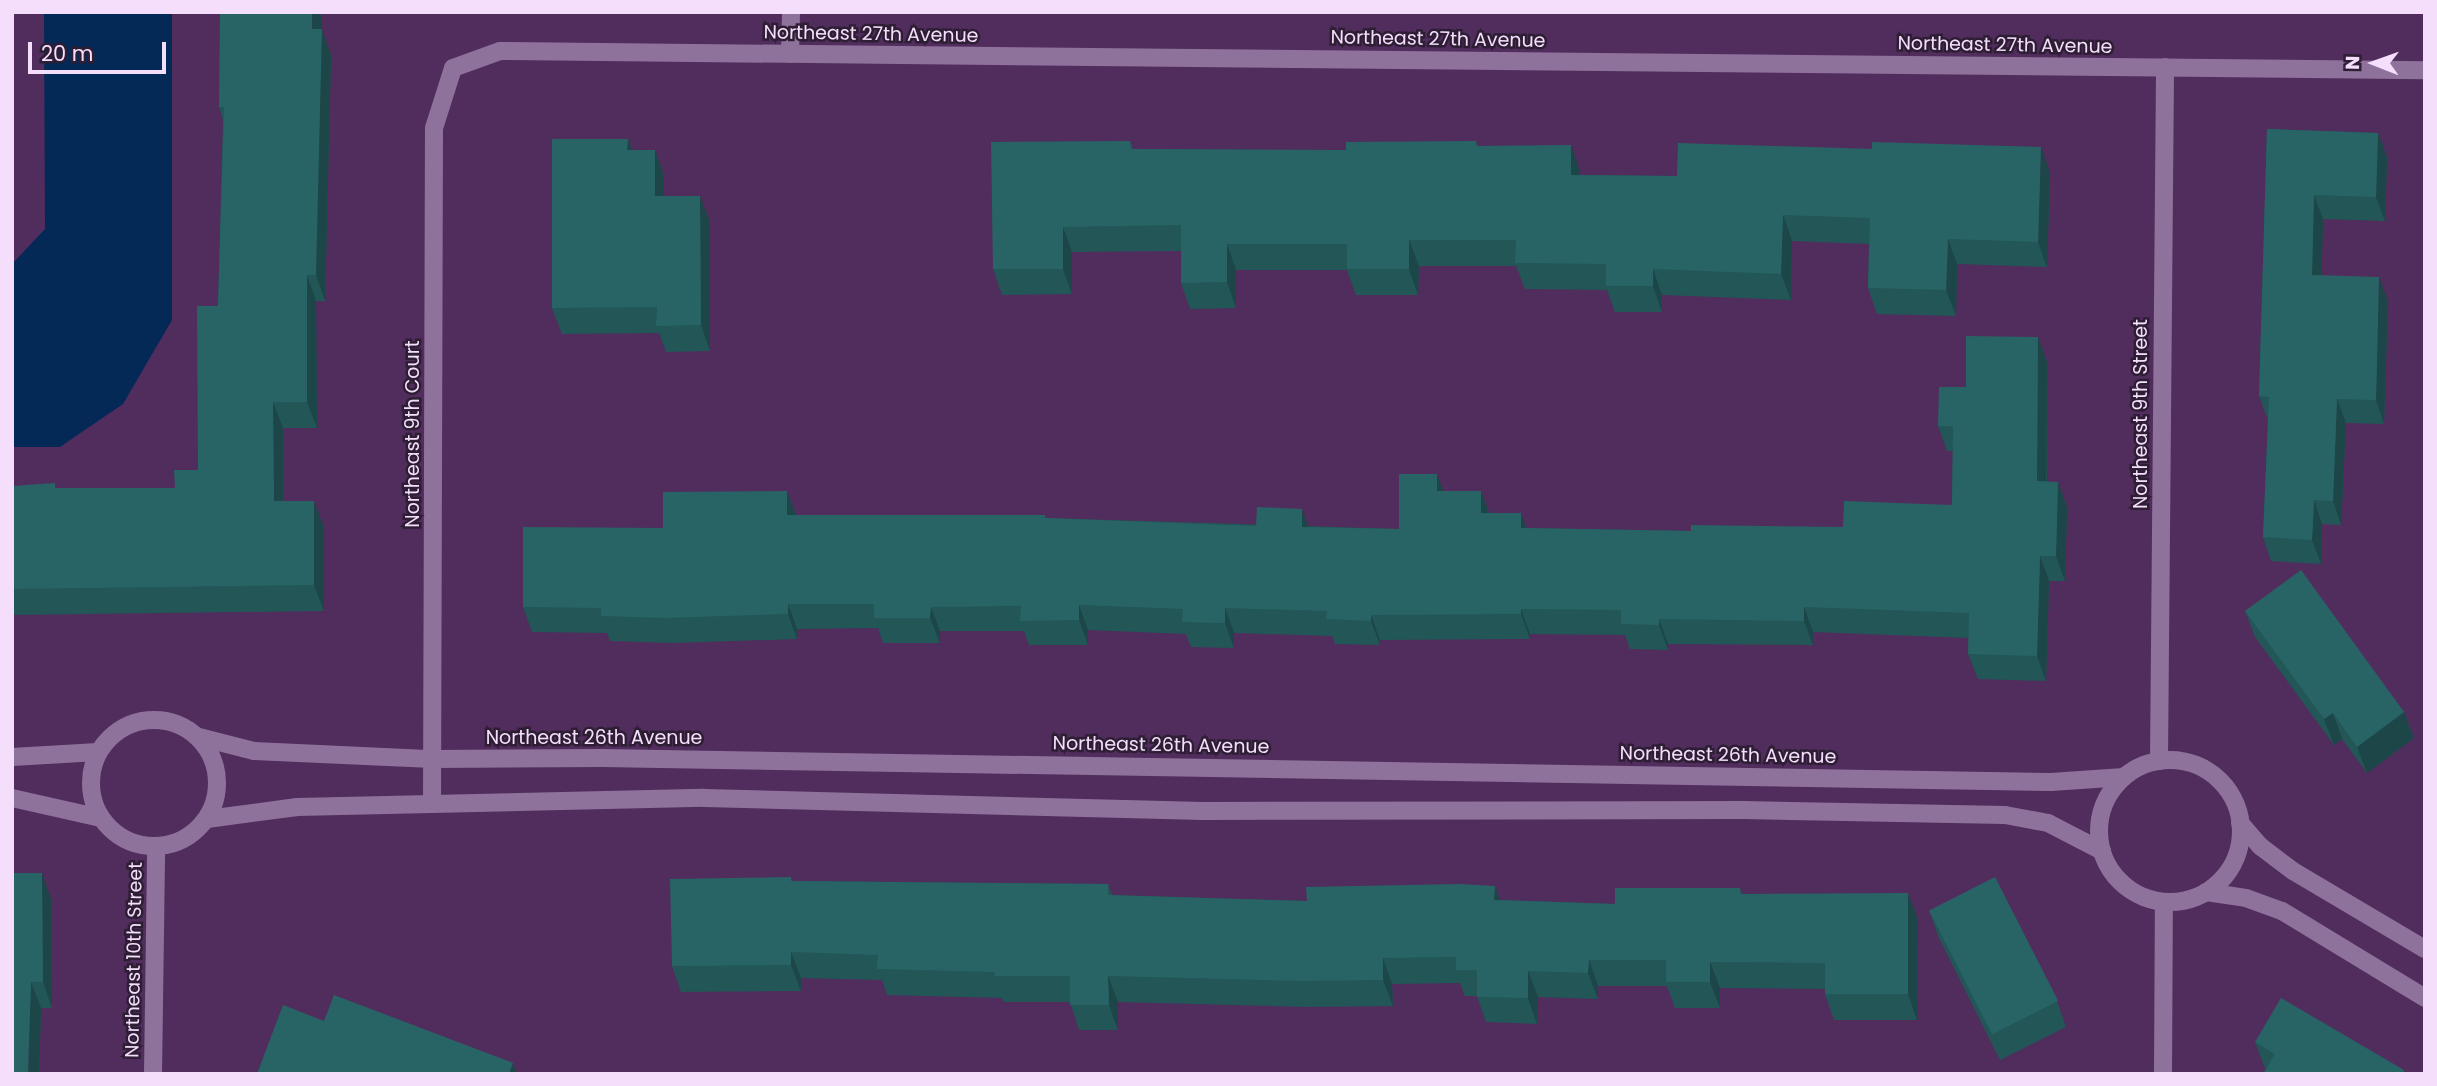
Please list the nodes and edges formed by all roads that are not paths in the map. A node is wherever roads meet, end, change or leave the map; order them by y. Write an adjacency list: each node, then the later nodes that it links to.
1 (791, 12): 2 (street)
2 (790, 54): 3 (street, Northeast 27th Avenue); 4 (street, Northeast 27th Avenue)
3 (2165, 67): 5 (street, Northeast 27th Avenue); 10 (street, Northeast 9th Street)
4 (453, 68): 9 (street, Northeast 9th Court)
5 (2425, 70)
6 (200, 737): 7 (street); 9 (street, Northeast 26th Avenue); 15 (street)
7 (98, 752): 8 (street); 14 (street)
8 (12, 757)
9 (433, 759): 11 (street, Northeast 26th Avenue); 13 (street, Northeast 9th Court)
10 (2159, 761): 11 (street); 16 (street)
11 (2124, 776): 18 (street)
12 (12, 798): 14 (street)
13 (432, 803): 15 (street); 18 (street)
14 (101, 818): 17 (street)
15 (207, 819): 17 (street)
16 (2240, 823): 19 (street); 21 (street)
17 (156, 847): 23 (street, Northeast 10th Street)
18 (2102, 851): 20 (street)
19 (2206, 892): 20 (street); 22 (street)
20 (2164, 902): 24 (street)
21 (2425, 949)
22 (2425, 998)
23 (153, 1074)
24 (2163, 1074)

